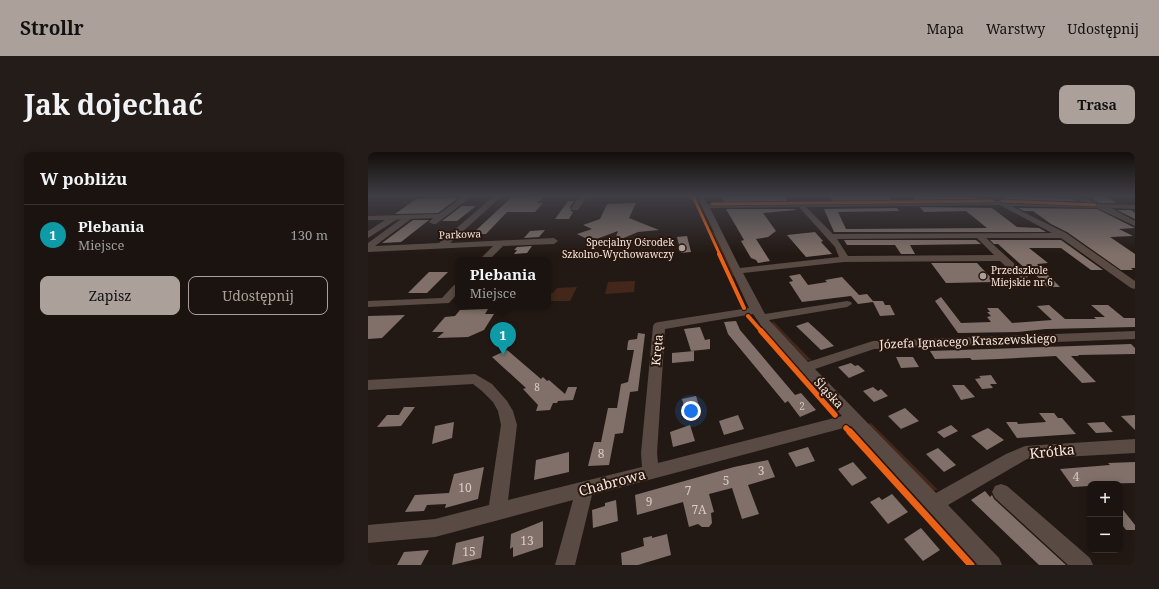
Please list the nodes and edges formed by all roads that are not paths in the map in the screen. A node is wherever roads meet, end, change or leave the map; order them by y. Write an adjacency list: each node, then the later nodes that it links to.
1 (440, 215): 7 (street)
2 (476, 215): 17 (street)
3 (710, 215): 22 (street, Śląska)
4 (810, 215): 14 (street)
5 (1024, 215): 12 (street)
6 (1118, 215): 10 (street)
7 (410, 217): 9 (street); 18 (street)
8 (368, 218): 9 (street)
9 (394, 218): 11 (street)
10 (1135, 224)
11 (368, 235)
12 (1063, 235): 13 (street); 24 (street)
13 (979, 236): 14 (street); 20 (street)
14 (830, 237): 21 (street)
15 (554, 242): 16 (street, Parkowa)
16 (500, 244): 17 (street, Parkowa); 19 (street)
17 (442, 246): 18 (street, Parkowa)
18 (368, 248)
19 (487, 257)
20 (1002, 258): 21 (street); 23 (street)
21 (847, 259): 22 (street)
22 (737, 271): 28 (street, Śląska)
23 (1023, 277)
24 (1135, 286)
25 (455, 290): 26 (street)
26 (368, 304)
27 (847, 304): 28 (street, Kręta)
28 (759, 314): 30 (street, Śląska); 34 (street, Kręta)
29 (1135, 335): 30 (street, Józefa Ignacego Kraszewskiego)
30 (805, 368): 32 (street, Śląska)
31 (368, 385): 38 (street)
32 (854, 419): 34 (street, Chabrowa); 37 (street, Śląska)
33 (1135, 446): 37 (street, Krótka)
34 (651, 472): 35 (street, Chabrowa)
35 (585, 489): 38 (street, Chabrowa); 40 (street)
36 (1001, 492): 42 (street)
37 (934, 504): 41 (street, Śląska)
38 (497, 512): 39 (street, Chabrowa)
39 (368, 534)
40 (565, 565)
41 (992, 565)
42 (1084, 565)

